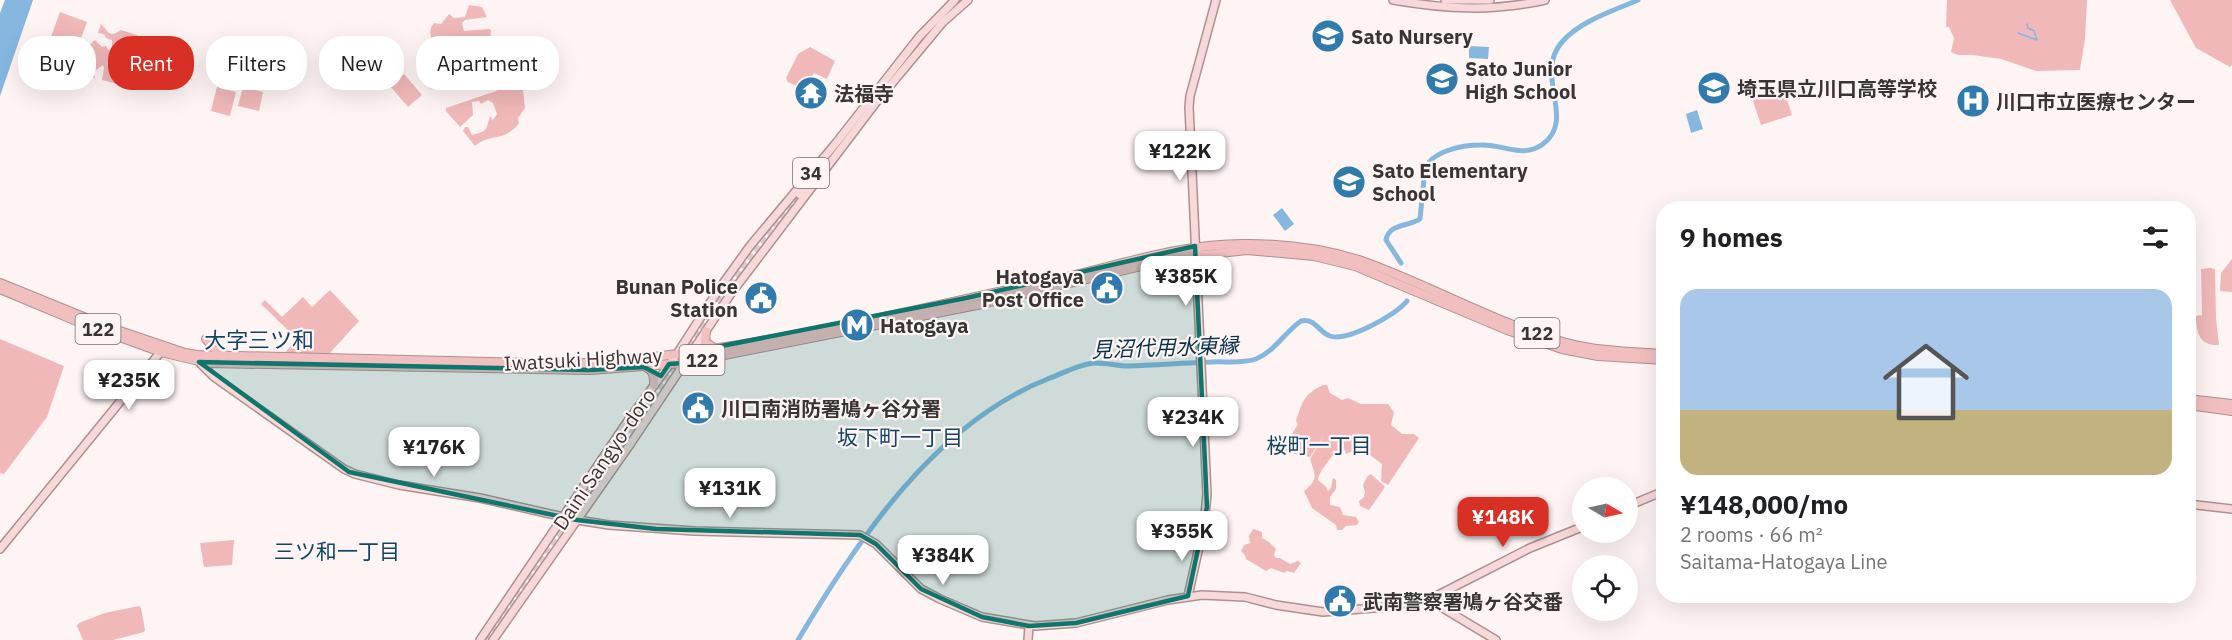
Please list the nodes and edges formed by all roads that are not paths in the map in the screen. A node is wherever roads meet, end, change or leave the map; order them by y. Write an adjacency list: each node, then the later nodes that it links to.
1 (956, 0): 8 (main road, Daini Sangyo-doro / 34)
2 (968, 0): 9 (main road, 34)
3 (1216, 0): 10 (main road)
4 (1393, 0): 7 (main road)
5 (1445, 0): 6 (main road)
6 (1490, 0)
7 (1545, 0)
8 (820, 161): 9 (main road, 34); 20 (main road, Daini Sangyo-doro / 34)
9 (828, 167): 14 (main road, Daini Sangyo-doro / 34)
10 (1195, 250): 13 (highway, Iwatsuki Highway / 122); 16 (highway, Iwatsuki Highway / 122); 24 (highway, Iwatsuki Highway / 122); 44 (main road)
11 (0, 283): 17 (highway, 122)
12 (0, 289): 17 (highway, 122)
13 (1419, 289): 19 (highway, 122); 23 (highway, 122)
14 (706, 331): 16 (highway); 18 (main road, Daini Sangyo-doro / 34)
15 (206, 339): 21 (highway)
16 (717, 348): 18 (highway, Iwatsuki Highway / 122)
17 (163, 349): 22 (highway, 122); 43 (main road)
18 (691, 352): 20 (highway, Iwatsuki Highway / 122); 24 (main road, Daini Sangyo-doro / 34)
19 (1656, 353)
20 (677, 354): 21 (highway, Iwatsuki Highway / 122); 25 (main road, Daini Sangyo-doro / 34)
21 (223, 357): 22 (highway, Iwatsuki Highway / 122)
22 (198, 359): 26 (highway, Iwatsuki Highway / 122); 40 (main road)
23 (1656, 360)
24 (684, 363): 25 (highway, Iwatsuki Highway / 122); 33 (main road, Daini Sangyo-doro / 34)
25 (669, 364): 26 (highway, Iwatsuki Highway / 122); 27 (main road, Daini Sangyo-doro / 34)
26 (644, 367): 27 (highway)
27 (654, 386): 32 (main road, Daini Sangyo-doro / 34)
28 (2196, 400): 29 (highway)
29 (2232, 404)
30 (2196, 406): 31 (highway)
31 (2232, 411)
32 (625, 425): 33 (main road); 34 (main road, Daini Sangyo-doro / 34)
33 (639, 429): 35 (main road, Daini Sangyo-doro / 34)
34 (608, 450): 35 (main road); 40 (main road, Daini Sangyo-doro / 34)
35 (625, 452): 41 (main road, Daini Sangyo-doro / 34)
36 (1656, 494): 37 (main road)
37 (1638, 502)
38 (2196, 505): 39 (main road)
39 (2232, 509)
40 (564, 517): 41 (main road); 47 (main road, Daini Sangyo-doro / 34)
41 (577, 520): 46 (main road); 48 (main road, Daini Sangyo-doro / 34)
42 (1572, 531): 45 (main road)
43 (0, 549)
44 (1188, 596): 45 (main road); 46 (main road)
45 (1436, 596): 50 (main road)
46 (1029, 626): 49 (main road)
47 (480, 640)
48 (493, 640)
49 (1028, 640)
50 (1496, 640)

